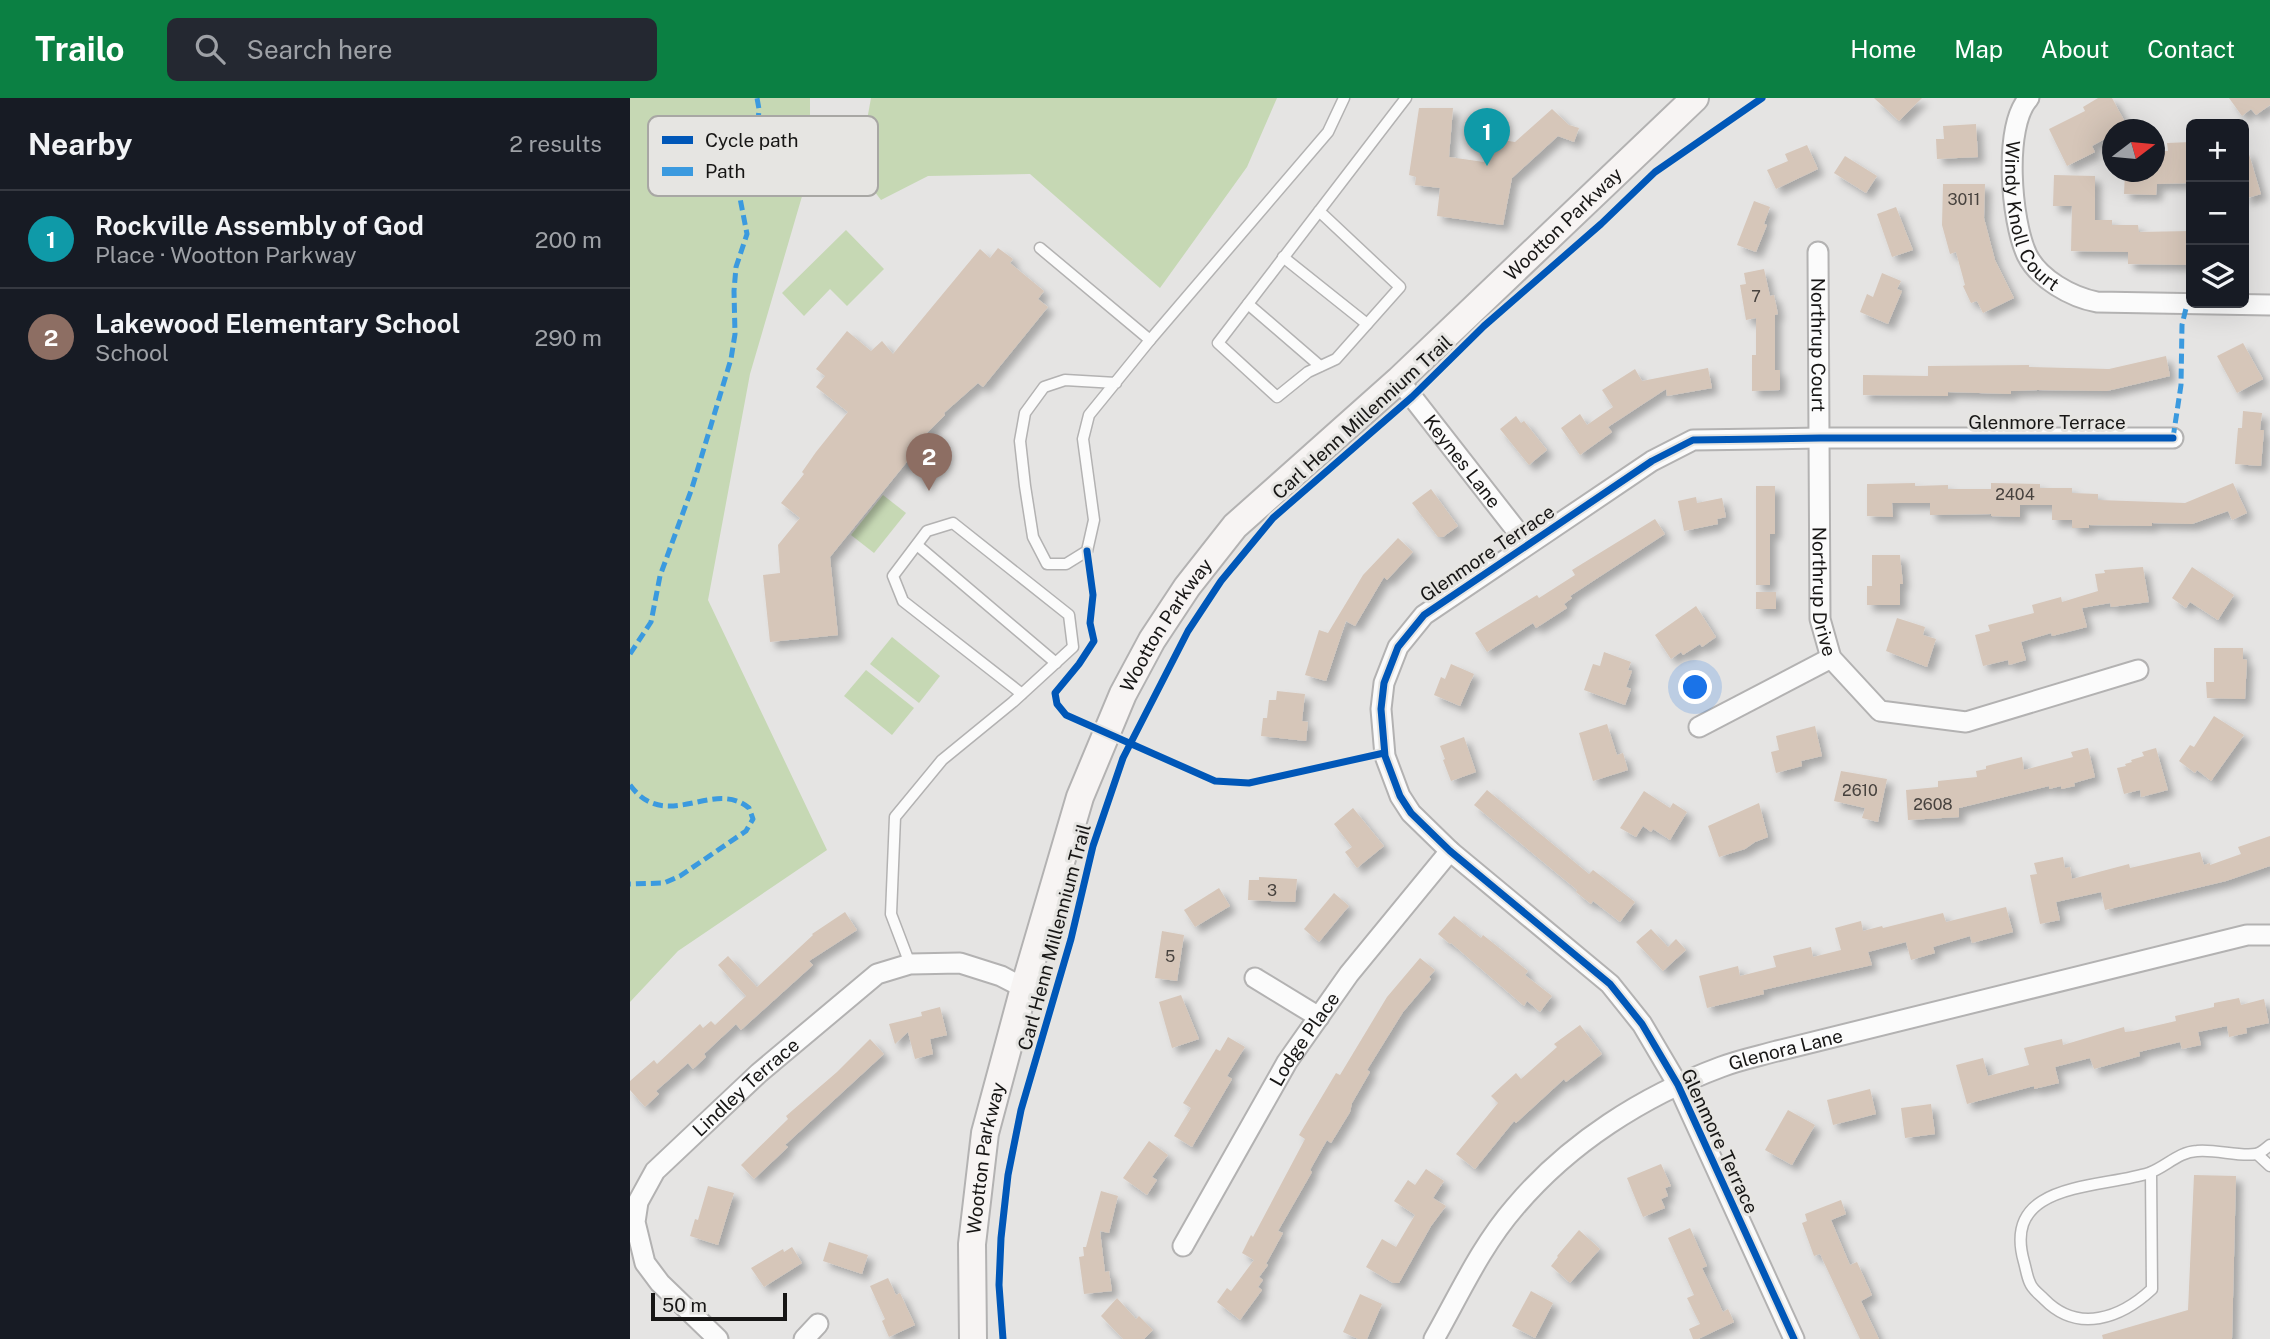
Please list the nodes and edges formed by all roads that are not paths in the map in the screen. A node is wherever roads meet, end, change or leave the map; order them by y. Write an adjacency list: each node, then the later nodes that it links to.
1 (1345, 98): 12 (lane)
2 (1406, 98): 5 (lane)
3 (1695, 98): 14 (main road, Wootton Parkway)
4 (2029, 98): 10 (street, Windy Knoll Court)
5 (1319, 211): 8 (lane); 11 (lane)
6 (1040, 248): 12 (lane)
7 (1818, 252): 16 (street, Northrup Court)
8 (1283, 257): 9 (lane); 11 (lane)
9 (1248, 304): 13 (lane); 13 (lane)
10 (2270, 304)
11 (1367, 324): 13 (lane)
12 (1150, 340): 15 (lane)
13 (1321, 366)
14 (1399, 380): 18 (street, Keynes Lane); 31 (main road, Wootton Parkway)
15 (1116, 383): 15 (lane)
16 (1820, 438): 17 (street, Glenmore Terrace); 18 (street, Glenmore Terrace); 20 (street, Northrup Drive)
17 (2173, 438)
18 (1527, 544): 25 (street, Glenmore Terrace)
19 (917, 545): 21 (lane); 21 (lane); 23 (lane)
20 (1831, 658): 22 (street, Northrup Drive); 24 (street)
21 (1056, 663): 23 (lane)
22 (2138, 670)
23 (1022, 694): 29 (lane)
24 (1699, 727)
25 (1450, 851): 32 (street, Lodge Place); 33 (street, Glenmore Terrace)
26 (2270, 920): 27 (street, Glenora Lane)
27 (2247, 935): 28 (street, Glenora Lane); 33 (street, Glenora Lane)
28 (2270, 935)
29 (910, 964): 31 (street, Lindley Terrace); 40 (street, Lindley Terrace)
30 (1255, 978): 32 (street)
31 (1024, 988): 42 (main road, Wootton Parkway)
32 (1319, 1017): 38 (street, Lodge Place)
33 (1678, 1085): 43 (street, Glenora Lane); 44 (street, Glenmore Terrace)
34 (2270, 1145): 35 (lane)
35 (2257, 1154): 36 (lane); 37 (lane)
36 (2270, 1166)
37 (2151, 1172): 37 (lane)
38 (1183, 1246)
39 (818, 1324): 41 (street)
40 (718, 1339)
41 (804, 1339)
42 (973, 1339)
43 (1434, 1339)
44 (1794, 1339)

